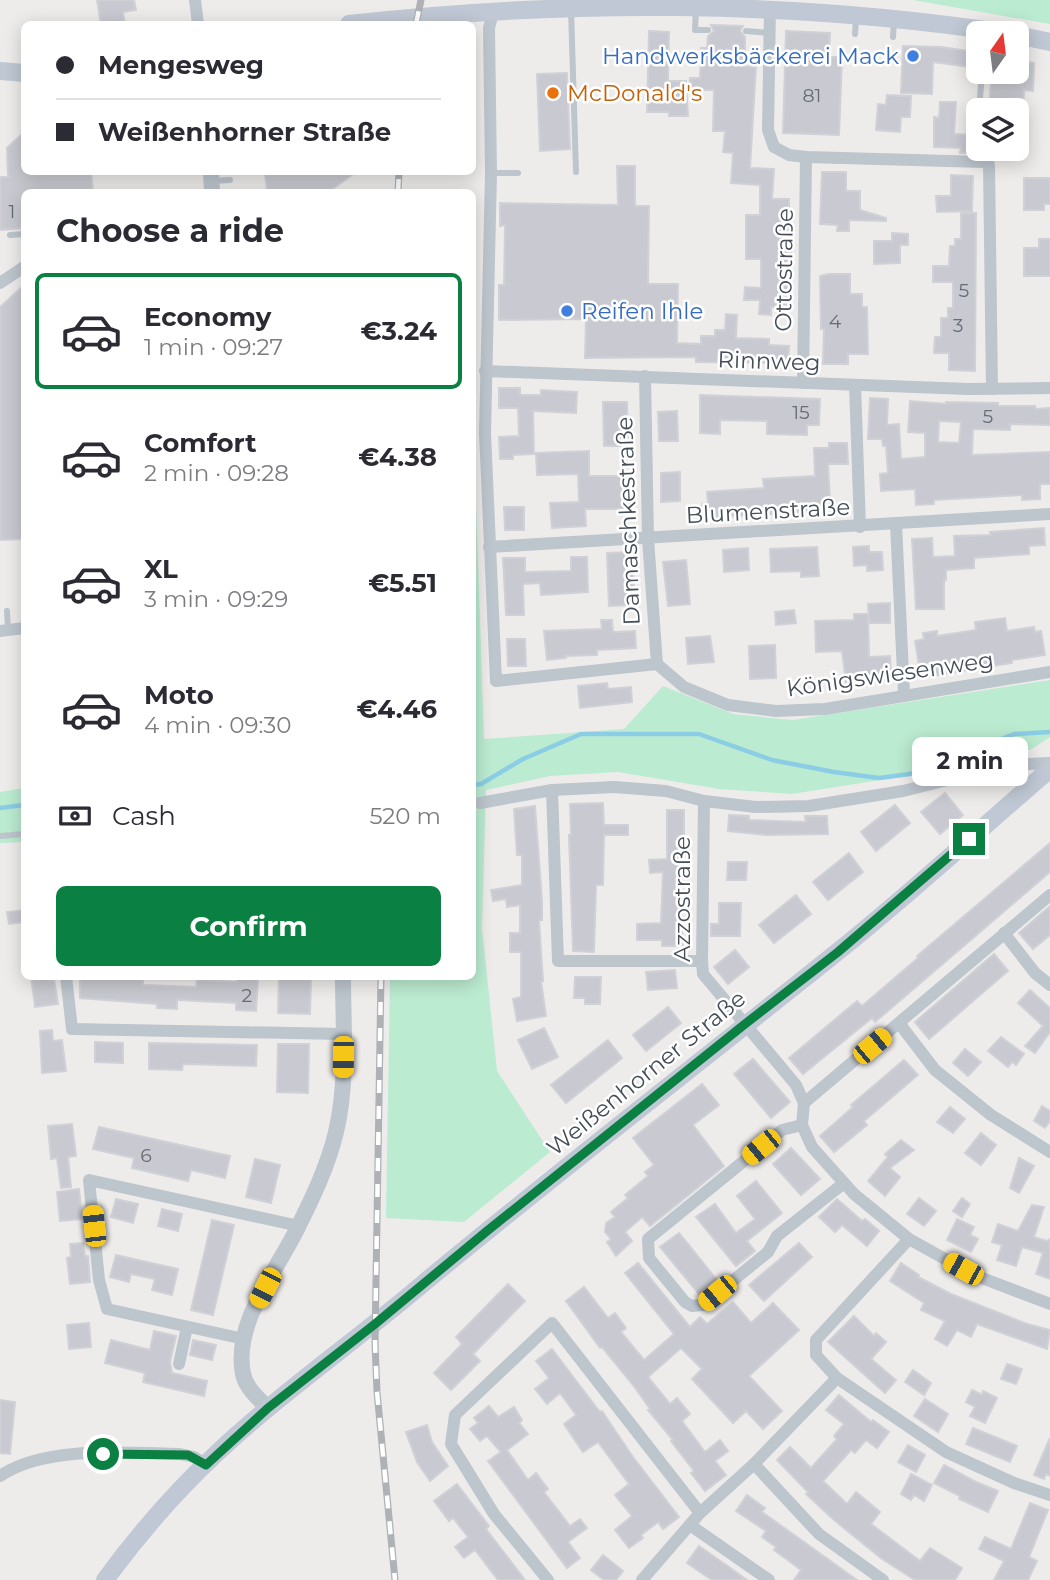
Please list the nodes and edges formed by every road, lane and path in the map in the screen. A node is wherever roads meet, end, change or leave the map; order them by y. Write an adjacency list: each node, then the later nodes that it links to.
1 (195, 0): 9 (street)
2 (622, 1): 3 (main road); 4 (main road)
3 (696, 3): 5 (main road); 12 (lane)
4 (571, 4): 6 (main road); 26 (lane)
5 (770, 6): 7 (main road); 14 (street)
6 (494, 9): 10 (main road); 27 (street)
7 (856, 13): 8 (main road); 15 (lane)
8 (894, 17): 11 (main road); 16 (lane)
9 (198, 21)
10 (368, 21)
11 (966, 29)
12 (708, 30)
13 (746, 32): 14 (lane)
14 (770, 33): 24 (street)
15 (855, 34)
16 (893, 37)
17 (1029, 38): 18 (main road)
18 (1050, 42)
19 (0, 71): 20 (main road)
20 (21, 73)
21 (981, 84): 22 (lane)
22 (980, 98)
23 (966, 154): 24 (street)
24 (806, 157): 37 (street, Ottostraße)
25 (985, 161): 40 (street)
26 (576, 172)
27 (491, 173): 28 (lane); 35 (street)
28 (518, 173)
29 (230, 180): 30 (lane)
30 (212, 182)
31 (21, 234): 32 (lane)
32 (10, 235)
33 (21, 269): 34 (street)
34 (0, 283)
35 (485, 371): 36 (street, Rinnweg); 45 (street)
36 (645, 376): 37 (street, Rinnweg); 44 (street, Damaschkestraße)
37 (803, 383): 38 (street, Rinnweg)
38 (855, 386): 40 (street, Rinnweg); 43 (street)
39 (1050, 388): 40 (street, Rinnweg)
40 (992, 389)
41 (1050, 514): 42 (street, Blumenstraße)
42 (896, 524): 43 (street, Blumenstraße); 50 (street)
43 (860, 527): 44 (street, Blumenstraße)
44 (648, 539): 45 (street, Blumenstraße); 48 (street, Damaschkestraße)
45 (489, 547): 48 (street)
46 (7, 611): 47 (lane)
47 (4, 631)
48 (657, 664): 50 (street, Königswiesenweg)
49 (1050, 672): 50 (street, Königswiesenweg)
50 (904, 694)
51 (1050, 763): 54 (street)
52 (1050, 769): 65 (main road, Weißenhorner Straße)
53 (552, 790): 54 (street); 55 (street); 60 (street)
54 (704, 801): 60 (street, Azzostraße)
55 (480, 803)
56 (21, 835): 57 (lane)
57 (0, 836)
58 (1050, 895): 59 (street)
59 (1004, 933): 63 (street); 64 (street)
60 (702, 961): 65 (street, Azzostraße)
61 (66, 980): 66 (street)
62 (343, 980): 66 (street)
63 (1050, 985)
64 (899, 1023): 67 (street); 69 (street)
65 (745, 1024): 67 (street, Azzostraße); 78 (main road, Weißenhorner Straße)
66 (343, 1034): 71 (street)
67 (804, 1103): 68 (street)
68 (802, 1125): 70 (street); 70 (street)
69 (1050, 1152)
70 (844, 1183): 72 (street)
71 (299, 1226): 74 (street); 75 (street)
72 (909, 1239): 73 (street); 77 (street)
73 (1050, 1304)
74 (187, 1327): 75 (street); 76 (street)
75 (244, 1339): 78 (street)
76 (179, 1364)
77 (837, 1378): 79 (street); 82 (street)
78 (268, 1408): 80 (main road, Weißenhorner Straße)
79 (754, 1464): 83 (street); 89 (street)
80 (206, 1465): 81 (street); 85 (main road, Weißenhorner Straße)
81 (0, 1476)
82 (1050, 1495)
83 (700, 1513): 84 (street); 86 (street)
84 (690, 1525): 87 (street); 88 (street)
85 (105, 1580)
86 (548, 1580)
87 (642, 1580)
88 (769, 1580)
89 (883, 1580)

